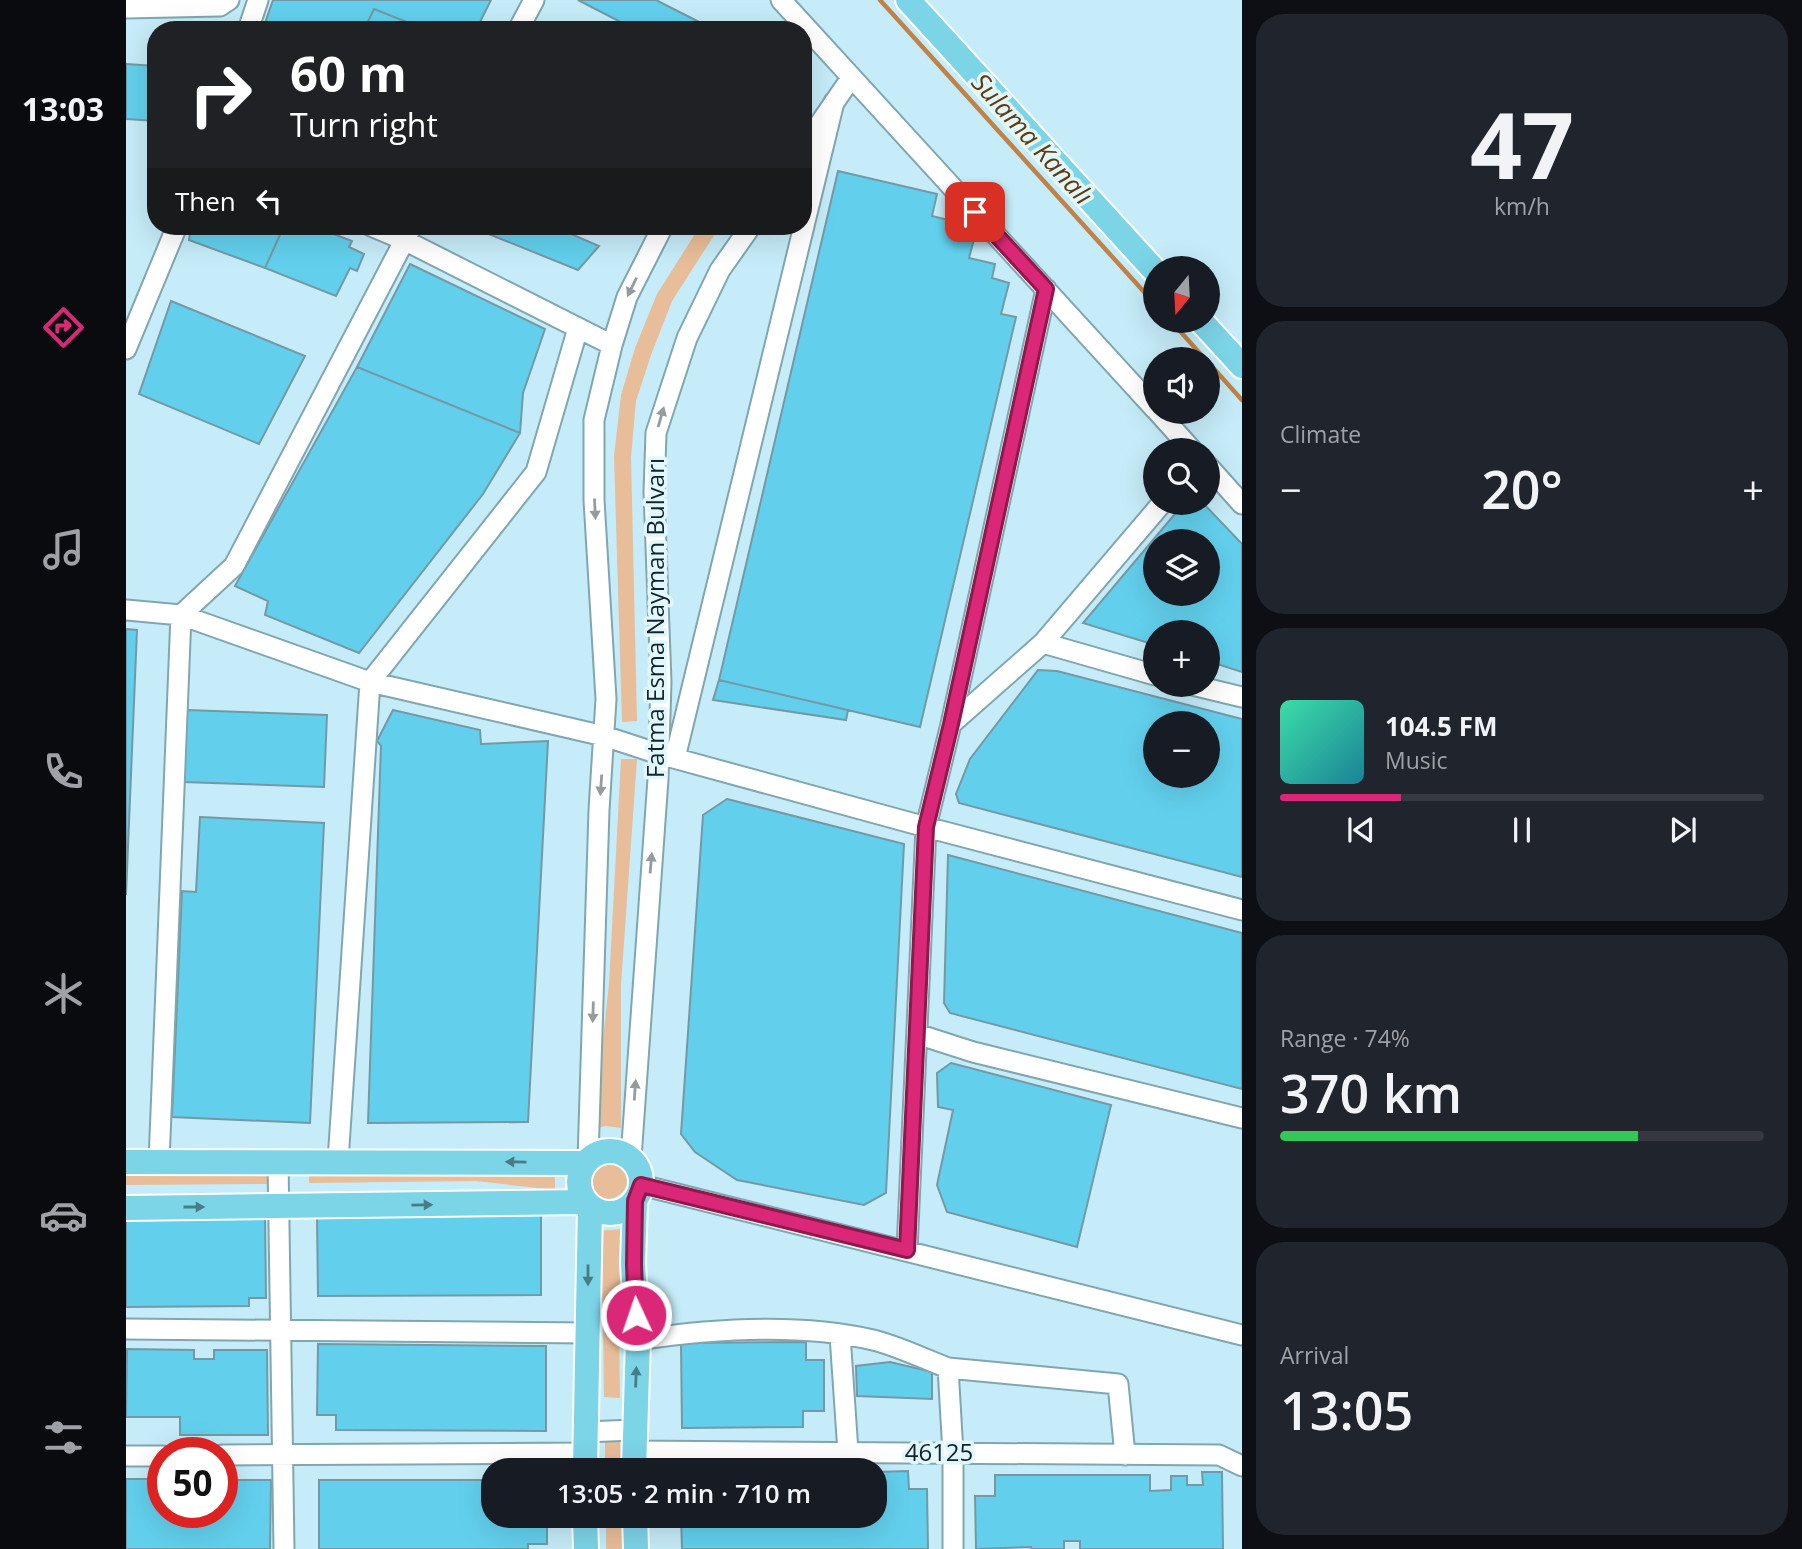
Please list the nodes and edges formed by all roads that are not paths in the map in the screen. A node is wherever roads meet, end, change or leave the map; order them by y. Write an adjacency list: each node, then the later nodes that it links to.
1 (229, 0): 6 (street)
2 (258, 0): 7 (street)
3 (534, 0): 8 (street)
4 (781, 0): 9 (street)
5 (908, 0): 21 (main road)
6 (126, 8)
7 (251, 21)
8 (523, 21)
9 (797, 21)
10 (812, 38): 11 (street)
11 (850, 78): 12 (street); 22 (street)
12 (834, 102): 13 (street); 14 (street)
13 (812, 135)
14 (812, 188)
15 (173, 235): 26 (street)
16 (407, 235): 35 (street)
17 (412, 235): 23 (street)
18 (658, 235): 25 (street, Fatma Esma Nayman Bulvarı, one-way to 25)
19 (745, 235): 43 (street, Fatma Esma Nayman Bulvarı, one-way to 19)
20 (800, 235): 43 (street)
21 (1143, 258)
22 (1046, 289): 28 (street); 41 (street)
23 (578, 328): 25 (street); 38 (street)
24 (1212, 333): 27 (main road)
25 (612, 345): 42 (street, Fatma Esma Nayman Bulvarı, one-way to 42)
26 (126, 348)
27 (1242, 366)
28 (1143, 396)
29 (1169, 424): 30 (street)
30 (1181, 438)
31 (1220, 479): 32 (street)
32 (1242, 504)
33 (1152, 515): 36 (street)
34 (126, 610): 35 (street)
35 (181, 615): 38 (street); 53 (street)
36 (1043, 643): 37 (street); 41 (street)
37 (1143, 672)
38 (370, 682): 42 (street); 50 (street)
39 (1220, 692): 40 (street)
40 (1242, 697)
41 (951, 724): 44 (street)
42 (604, 736): 43 (street); 51 (street, Fatma Esma Nayman Bulvarı, one-way to 51)
43 (667, 756): 44 (street); 48 (street, Fatma Esma Nayman Bulvarı, one-way to 43)
44 (926, 827): 45 (street); 46 (street)
45 (1242, 910)
46 (917, 1034): 47 (street); 58 (street)
47 (1242, 1118)
48 (631, 1158): 51 (main road); 54 (main road)
49 (278, 1161): 50 (main road); 53 (main road); 56 (street)
50 (338, 1161): 51 (main road, one-way to 50)
51 (586, 1161): 55 (main road)
52 (126, 1162): 53 (main road)
53 (159, 1162)
54 (638, 1193): 55 (main road); 58 (street); 64 (main road)
55 (588, 1204): 56 (main road, one-way to 55); 61 (main road, one-way to 61)
56 (279, 1207): 57 (main road, one-way to 56); 60 (street)
57 (126, 1208)
58 (907, 1250): 63 (street)
59 (126, 1329): 60 (street)
60 (281, 1330): 61 (street); 71 (street)
61 (588, 1333): 67 (main road)
62 (840, 1335): 64 (street); 65 (street); 68 (street)
63 (1242, 1335)
64 (638, 1340): 66 (main road, one-way to 64)
65 (948, 1368): 69 (street); 72 (street)
66 (633, 1450): 67 (street, 46125); 68 (street, 46125)
67 (585, 1452): 71 (street, 46125)
68 (848, 1452): 69 (street, 46125)
69 (953, 1453): 72 (street, 46125); 81 (street)
70 (238, 1455): 71 (street, 46125)
71 (282, 1455): 78 (street)
72 (1125, 1455): 75 (street, 46125)
73 (126, 1456): 74 (street)
74 (147, 1456)
75 (1242, 1466)
76 (585, 1528): 79 (main road)
77 (635, 1528): 80 (main road)
78 (284, 1549)
79 (586, 1549)
80 (636, 1549)
81 (953, 1549)

